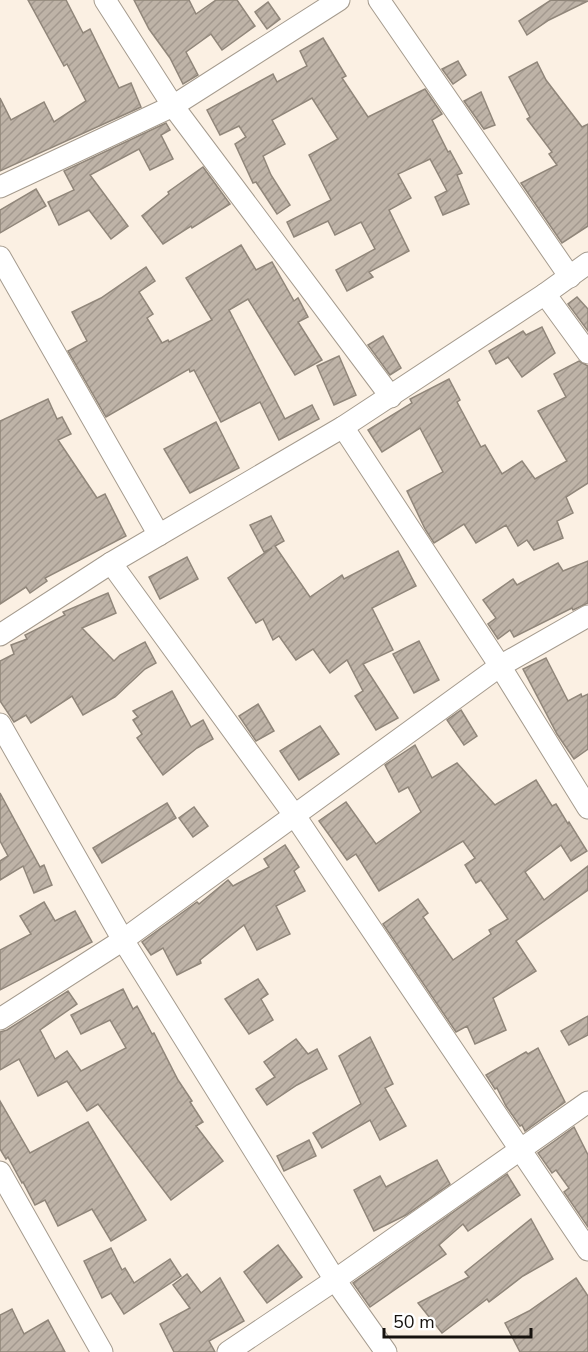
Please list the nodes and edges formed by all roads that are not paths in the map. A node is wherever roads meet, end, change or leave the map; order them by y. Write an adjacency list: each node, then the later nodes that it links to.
1 (105, 0): 4 (street)
2 (339, 0): 4 (street)
3 (380, 0): 8 (street)
4 (173, 106): 5 (street); 11 (street)
5 (0, 187)
6 (0, 257): 13 (street)
7 (588, 262): 8 (street)
8 (570, 277): 9 (street)
9 (545, 294): 10 (street); 11 (street)
10 (588, 354)
11 (391, 396): 12 (street)
12 (343, 427): 13 (street); 17 (street)
13 (159, 535): 14 (street)
14 (111, 563): 16 (street); 20 (street)
15 (588, 616): 17 (street)
16 (0, 635)
17 (500, 666): 19 (street); 20 (street)
18 (0, 724): 21 (street)
19 (588, 808)
20 (295, 816): 21 (street); 24 (street)
21 (123, 940): 22 (street); 27 (street)
22 (0, 1019)
23 (588, 1102): 24 (street)
24 (519, 1149): 26 (street); 27 (street)
25 (0, 1172): 28 (street)
26 (588, 1250)
27 (335, 1280): 29 (street); 30 (street)
28 (102, 1352)
29 (228, 1352)
30 (386, 1352)

